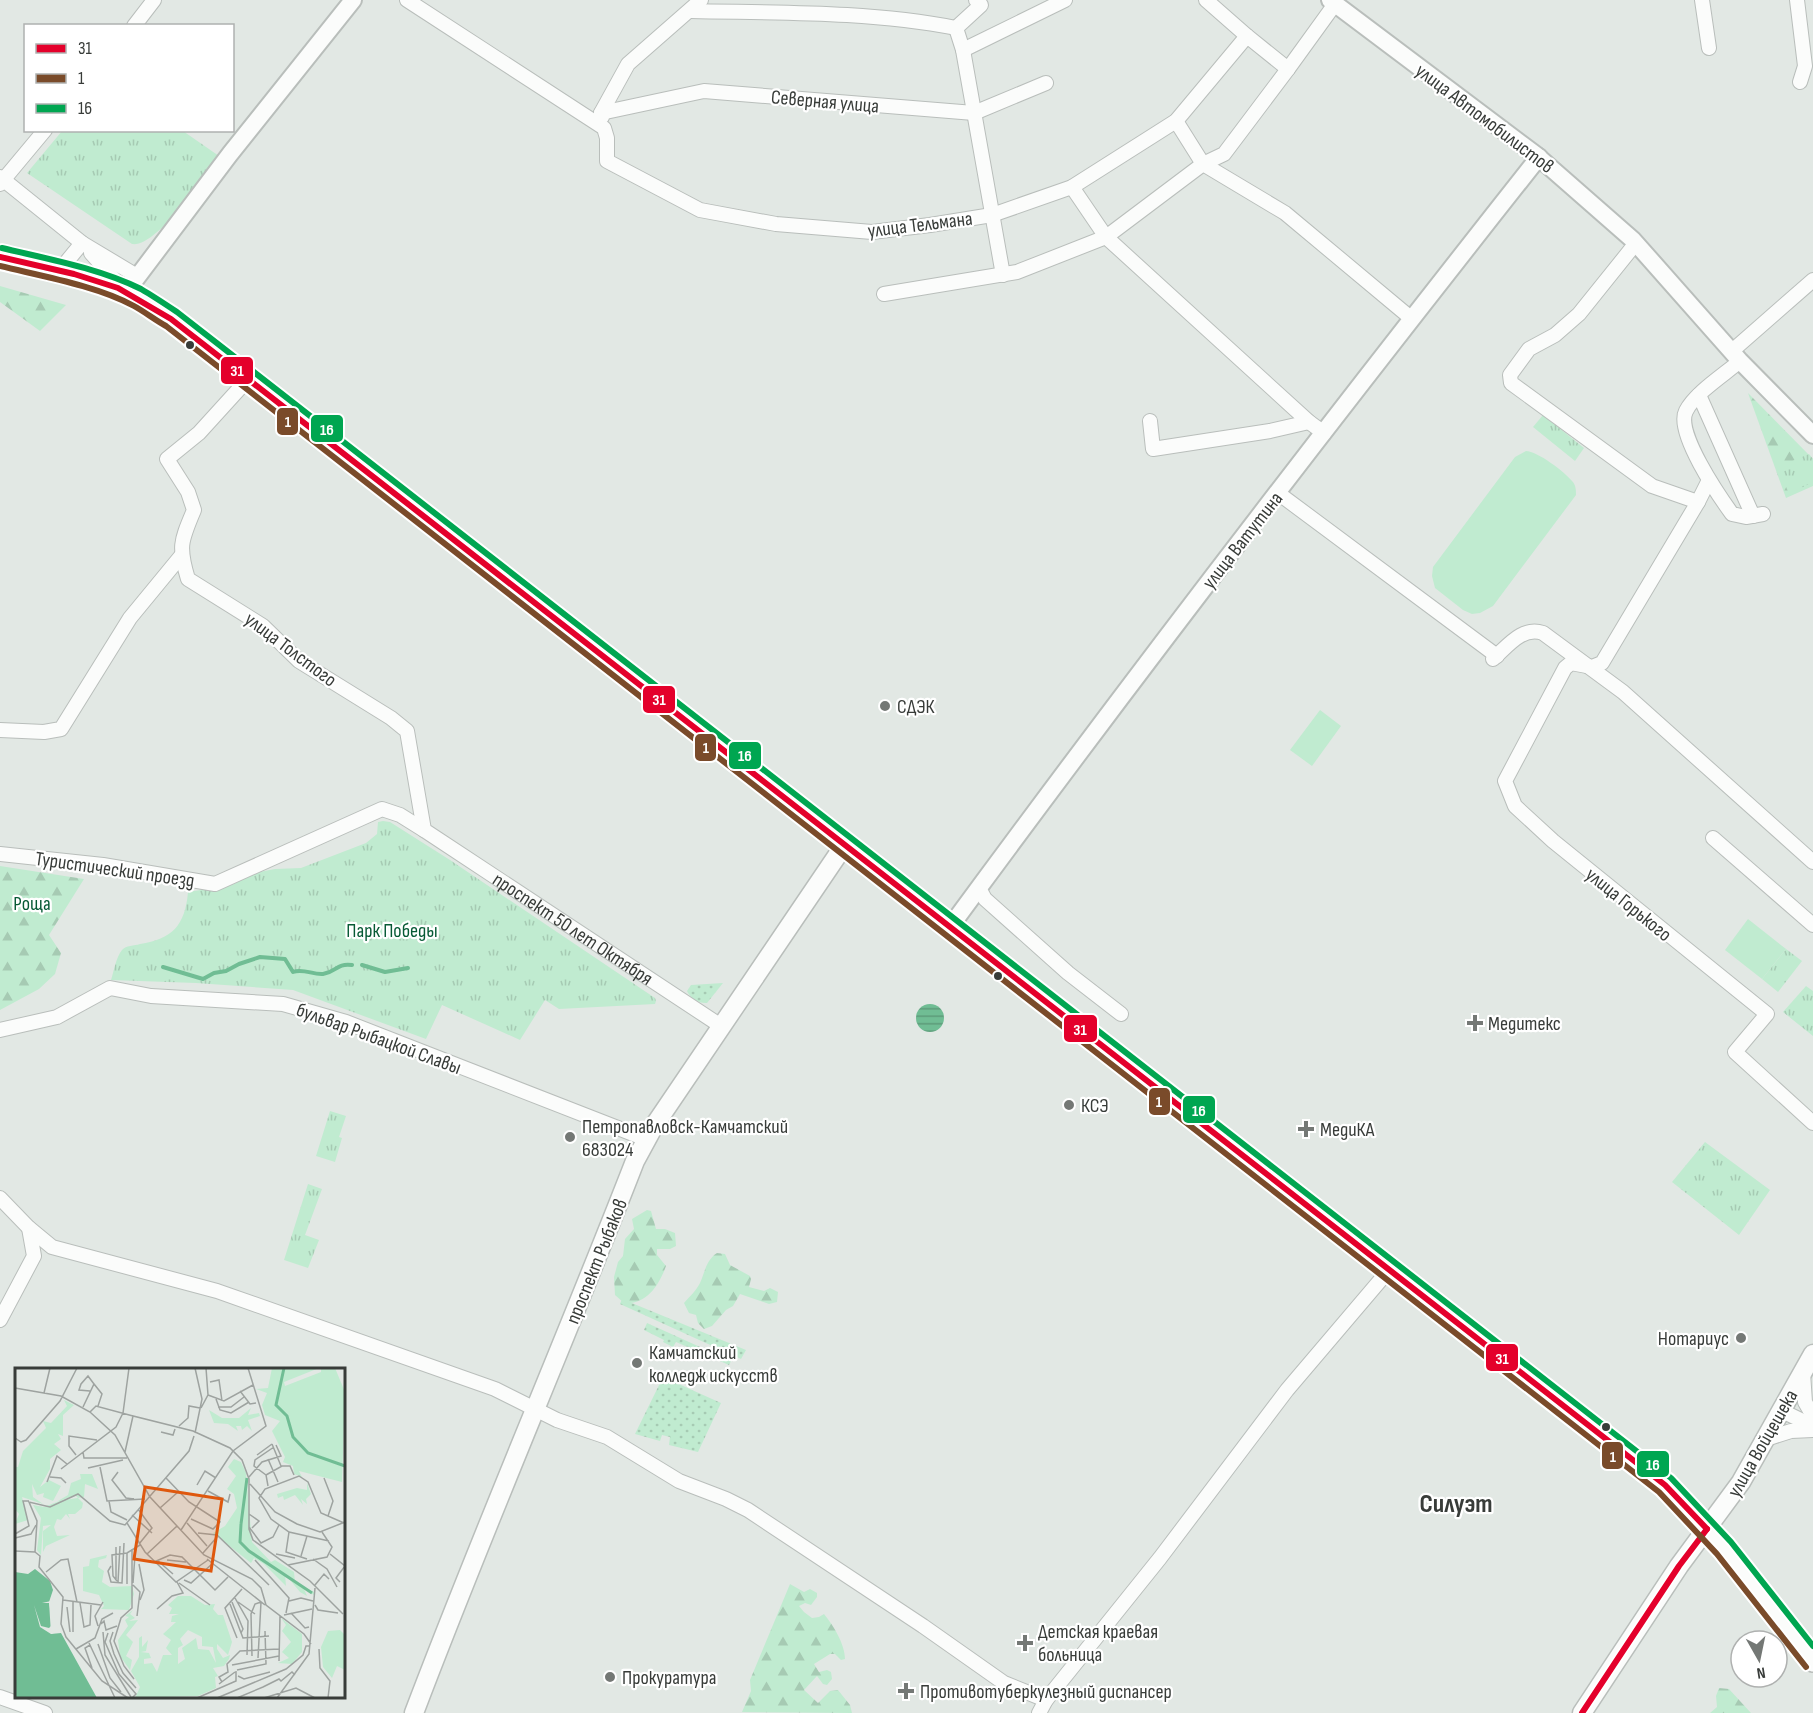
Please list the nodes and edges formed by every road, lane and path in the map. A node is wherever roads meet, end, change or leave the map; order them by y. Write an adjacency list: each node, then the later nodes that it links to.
1 (154, 0): 12 (street)
2 (353, 0): 37 (street)
3 (406, 0): 23 (street)
4 (701, 0): 11 (street)
5 (976, 0): 13 (street)
6 (1065, 0): 16 (street)
7 (1206, 0): 14 (street)
8 (1702, 0): 15 (street)
9 (1797, 0): 18 (street)
10 (1332, 2): 17 (street); 25 (street, улица Автомобилистов)
11 (691, 10): 13 (street); 20 (street)
12 (136, 24)
13 (956, 28): 16 (street)
14 (1247, 36): 17 (street); 22 (street, улица Тельмана)
15 (1709, 48)
16 (963, 50): 21 (street)
17 (1288, 69): 26 (street)
18 (1800, 82)
19 (1046, 83): 21 (street, Северная улица)
20 (601, 112): 21 (street, Северная улица); 23 (street)
21 (974, 113): 29 (street)
22 (1176, 121): 26 (street); 28 (street, улица Тельмана)
23 (604, 128): 29 (street, улица Тельмана)
24 (43, 132): 27 (street)
25 (1539, 158): 32 (street, улица Автомобилистов); 39 (street, улица Ватутина)
26 (1203, 164): 30 (street); 39 (street)
27 (1, 180): 31 (street)
28 (1072, 186): 29 (street, улица Тельмана); 30 (street)
29 (992, 215): 35 (street)
30 (1106, 237): 35 (street); 44 (street)
31 (82, 243): 34 (street); 37 (street)
32 (1636, 243): 40 (street, улица Автомобилистов); 49 (street)
33 (0, 257): 34 (main road)
34 (59, 271): 37 (main road)
35 (1003, 275): 38 (street)
36 (1813, 280): 40 (street)
37 (131, 284): 41 (main road)
38 (884, 294)
39 (1412, 319): 45 (street, улица Ватутина)
40 (1736, 356): 42 (street); 46 (street, улица Автомобилистов)
41 (249, 378): 50 (street); 55 (main road)
42 (1699, 395): 47 (street); 47 (street)
43 (1150, 421): 44 (street)
44 (1309, 422): 45 (street)
45 (1324, 434): 48 (street, улица Ватутина)
46 (1813, 435)
47 (1708, 482): 49 (street)
48 (1278, 493): 51 (street); 59 (street, улица Ватутина)
49 (1698, 502): 51 (street)
50 (181, 556): 52 (street); 53 (street, улица Толстого)
51 (1589, 667): 57 (street); 65 (street, улица Горького)
52 (0, 730)
53 (424, 830): 58 (street, проспект 50 лет Октября); 63 (street, проспект 50 лет Октября)
54 (1713, 838): 60 (street)
55 (845, 844): 61 (main road); 63 (main road, проспект Рыбаков)
56 (0, 854): 58 (street, Туристический проезд)
57 (1813, 862)
58 (229, 877)
59 (979, 888): 61 (street, улица Ватутина); 62 (street)
60 (1813, 925)
61 (950, 927): 69 (main road)
62 (1122, 1014)
63 (721, 1026): 66 (main road, проспект Рыбаков)
64 (0, 1030): 66 (street, бульвар Рыбацкой Славы)
65 (1813, 1123)
66 (646, 1139): 73 (main road, проспект Рыбаков)
67 (0, 1198): 68 (street)
68 (29, 1228): 70 (street); 73 (street)
69 (1389, 1270): 78 (main road); 81 (street)
70 (0, 1320)
71 (1813, 1354): 72 (main road, улица Войцешека)
72 (1803, 1373): 74 (main road, улица Войцешека); 75 (street)
73 (536, 1408): 81 (street); 83 (main road, проспект Рыбаков)
74 (1782, 1411): 76 (street); 77 (main road, улица Войцешека)
75 (1813, 1416)
76 (1813, 1428): 77 (street)
77 (1766, 1439): 78 (main road, улица Войцешека)
78 (1707, 1529): 79 (main road); 85 (main road, улица Войцешека)
79 (1813, 1661)
80 (0, 1697): 82 (street)
81 (1046, 1700): 84 (street)
82 (45, 1713)
83 (414, 1713)
84 (1039, 1713)
85 (1582, 1713)

